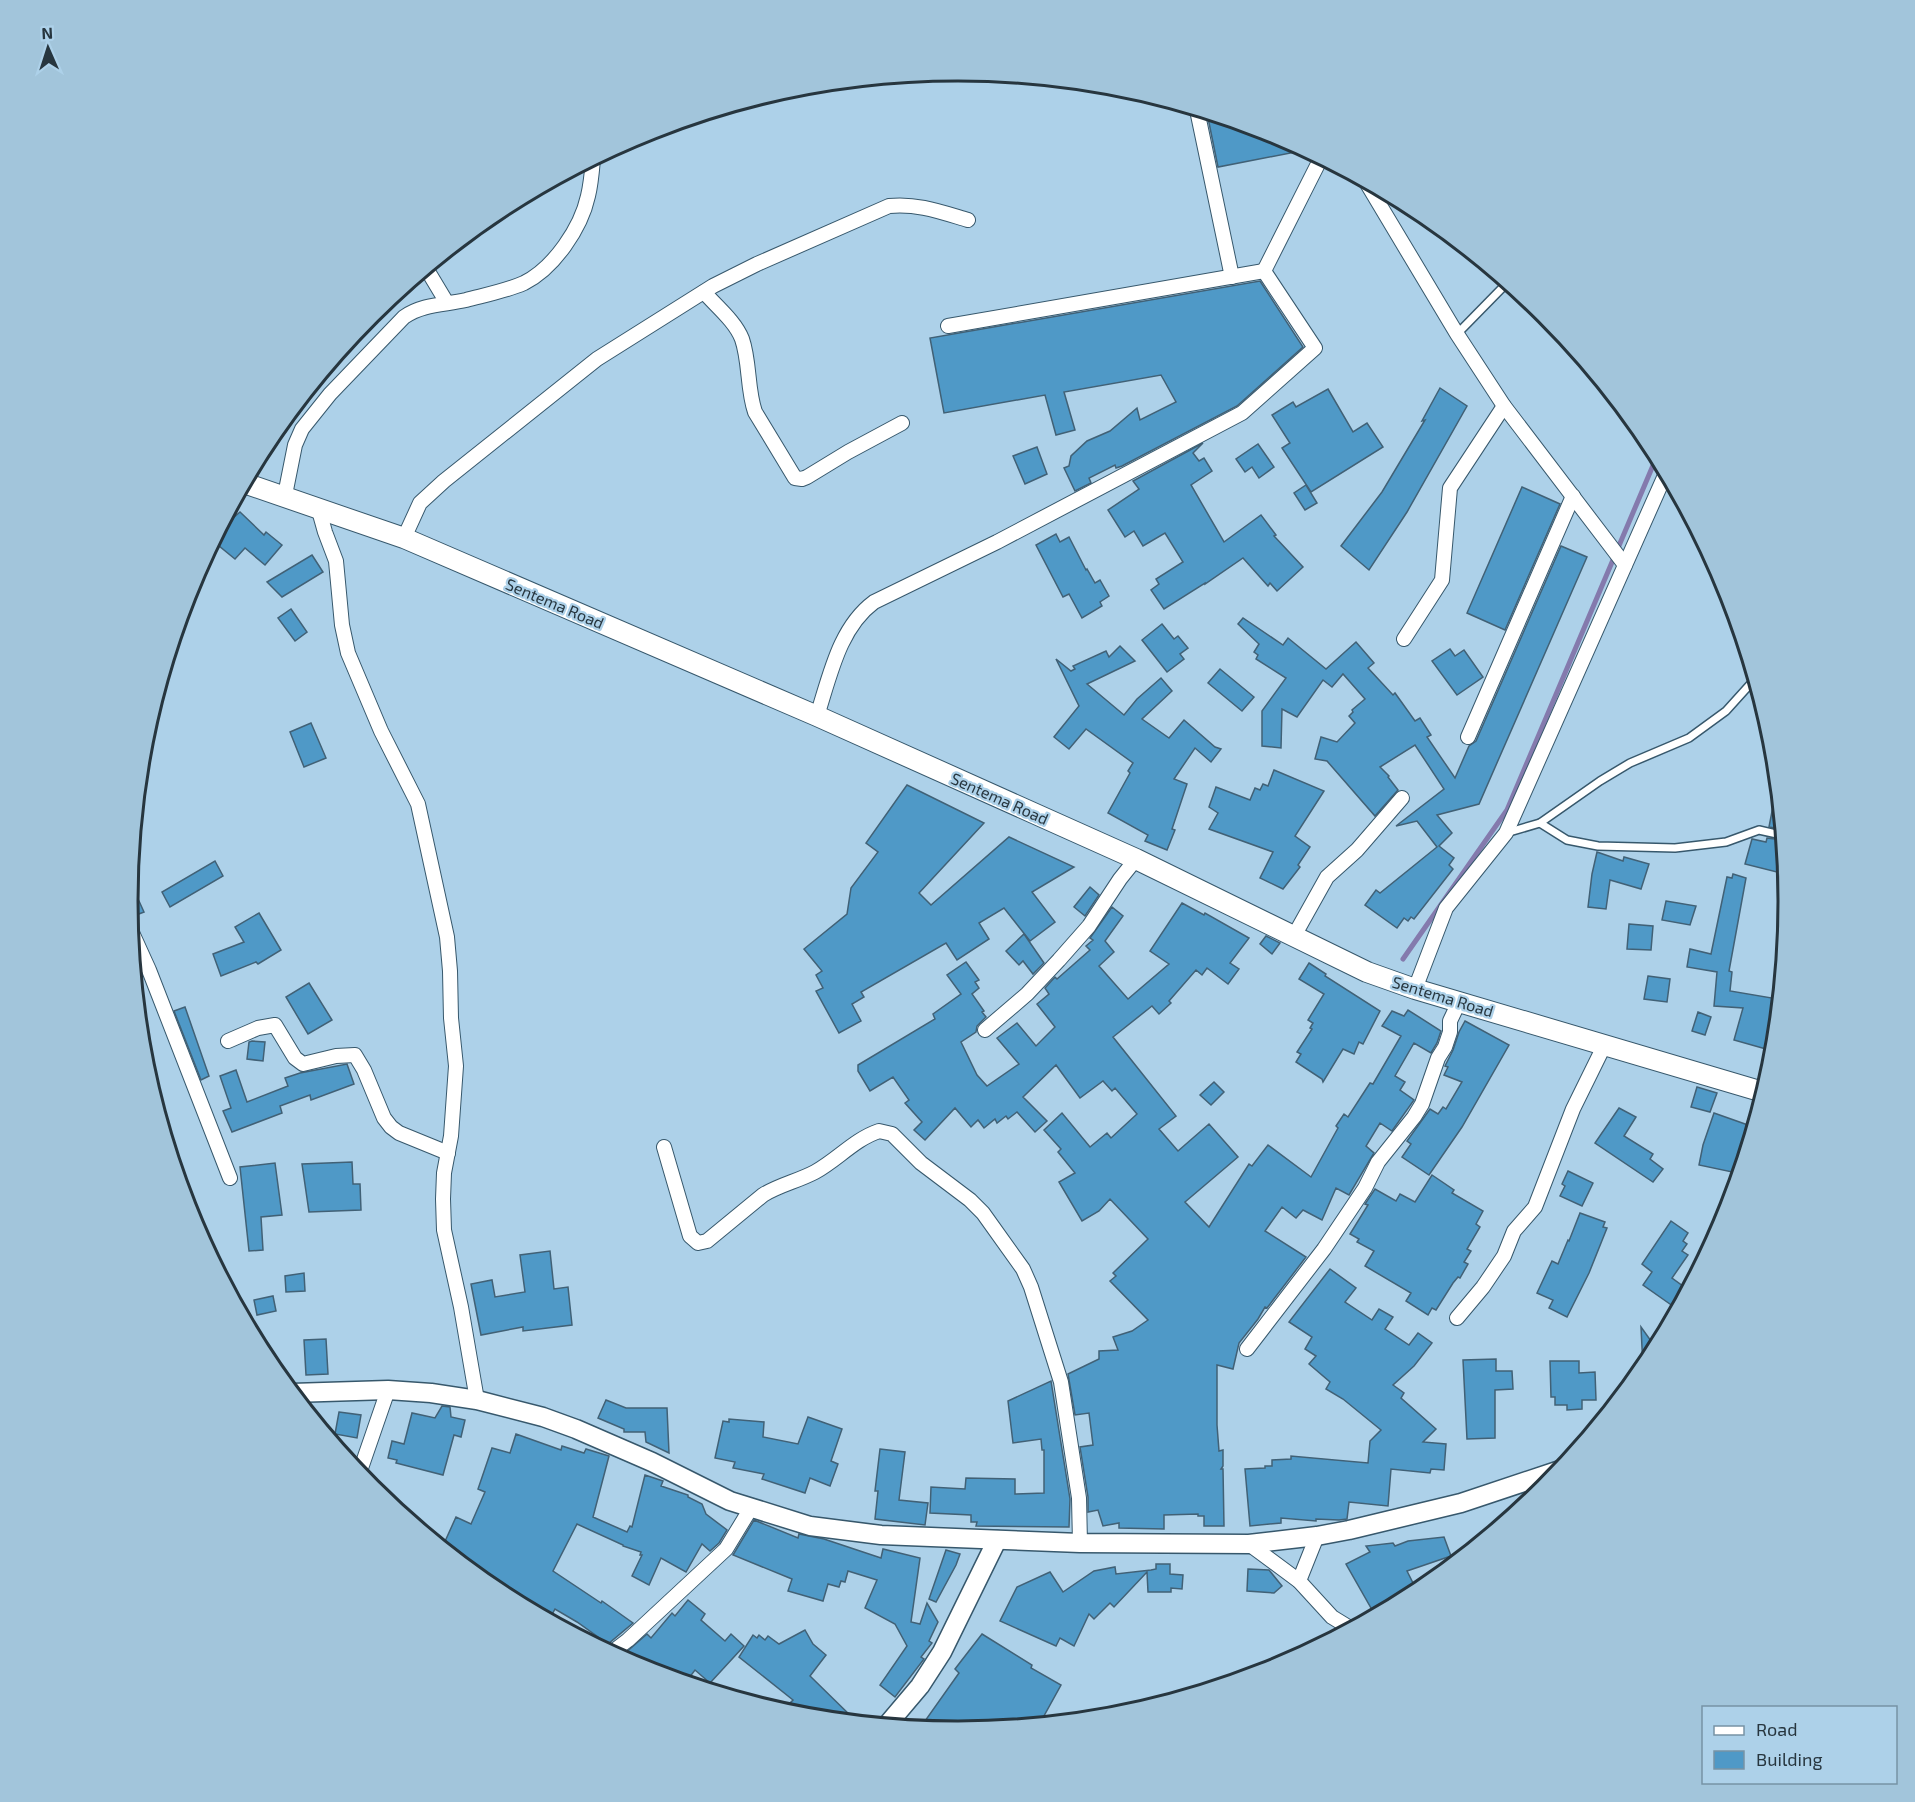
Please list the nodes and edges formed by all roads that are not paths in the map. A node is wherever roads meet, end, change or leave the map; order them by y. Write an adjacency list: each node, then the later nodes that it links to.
1 (1199, 118): 8 (street)
2 (1318, 165): 6 (street)
3 (592, 168): 11 (street)
4 (1373, 194): 13 (street)
5 (968, 220): 10 (street)
6 (1264, 271): 8 (street); 25 (street)
7 (429, 274): 11 (street)
8 (1232, 277): 12 (street)
9 (1502, 288): 13 (lane)
10 (704, 292): 15 (street); 21 (street)
11 (447, 303): 18 (street)
12 (948, 326)
13 (1457, 334): 14 (street)
14 (1503, 406): 19 (street); 23 (street)
15 (902, 423)
16 (1662, 481): 22 (street)
17 (251, 485): 18 (main road, Sentema Road)
18 (285, 495): 20 (main road, Sentema Road)
19 (1573, 496): 22 (street); 26 (street)
20 (318, 507): 21 (main road, Sentema Road); 41 (street)
21 (404, 537): 25 (main road, Sentema Road)
22 (1621, 561): 29 (street)
23 (1404, 639)
24 (1749, 686): 28 (lane)
25 (817, 716): 31 (main road, Sentema Road)
26 (1468, 738)
27 (1402, 798): 32 (street)
28 (1540, 824): 29 (lane); 30 (lane)
29 (1506, 833): 34 (street)
30 (1774, 834)
31 (1136, 859): 32 (main road, Sentema Road); 36 (street)
32 (1294, 936): 34 (main road, Sentema Road)
33 (139, 948): 42 (street)
34 (1415, 989): 35 (main road, Sentema Road)
35 (1459, 1002): 38 (main road, Sentema Road); 44 (street)
36 (985, 1030)
37 (228, 1041): 41 (street)
38 (1605, 1044): 39 (main road, Sentema Road); 43 (street)
39 (1755, 1090)
40 (664, 1147): 53 (street)
41 (448, 1153): 47 (street)
42 (230, 1178)
43 (1457, 1318)
44 (1247, 1349)
45 (388, 1390): 46 (street); 47 (street); 48 (street)
46 (302, 1394)
47 (477, 1400): 50 (street)
48 (362, 1464)
49 (1542, 1476): 51 (street)
50 (751, 1508): 52 (street); 57 (street)
51 (1317, 1536): 54 (street); 55 (street)
52 (997, 1540): 53 (street); 58 (street)
53 (1080, 1543): 54 (street)
54 (1249, 1544): 55 (street)
55 (1299, 1581): 56 (street)
56 (1343, 1624)
57 (619, 1647)
58 (893, 1718)

